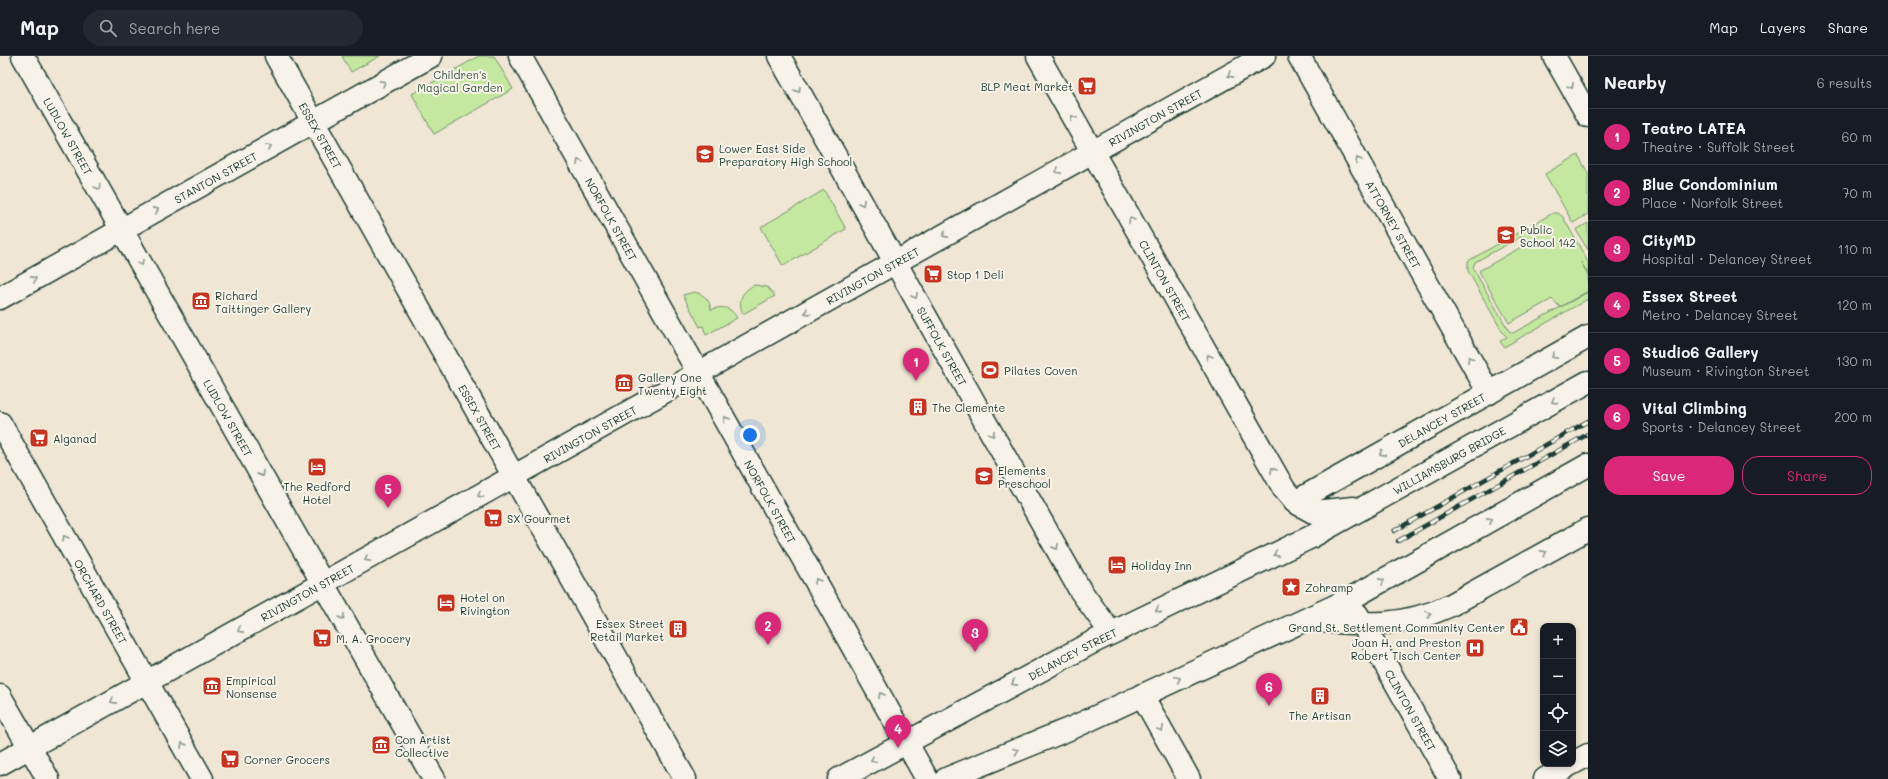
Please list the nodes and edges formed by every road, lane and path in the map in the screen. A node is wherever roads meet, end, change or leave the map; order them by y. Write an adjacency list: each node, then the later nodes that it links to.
1 (23, 56): 13 (main road, LUDLOW STREET, one-way to 13)
2 (276, 56): 11 (main road, ESSEX STREET)
3 (431, 56): 11 (main road, STANTON STREET, one-way to 3)
4 (520, 56): 17 (main road, NORFOLK STREET, one-way to 4)
5 (779, 56): 14 (main road, SUFFOLK STREET, one-way to 14)
6 (1038, 56): 12 (main road, CLINTON STREET, one-way to 6)
7 (1264, 56): 12 (main road, RIVINGTON STREET, one-way to 12)
8 (1299, 56): 19 (main road, ATTORNEY STREET, one-way to 8)
9 (1554, 56): 10 (main road, one-way to 10)
10 (1588, 116)
11 (313, 122): 13 (main road, STANTON STREET, one-way to 11); 22 (main road, ESSEX STREET)
12 (1092, 152): 14 (main road, RIVINGTON STREET, one-way to 14); 23 (main road, CLINTON STREET, one-way to 12)
13 (122, 229): 15 (main road, STANTON STREET, one-way to 13); 27 (main road, LUDLOW STREET, one-way to 27)
14 (896, 262): 17 (main road, RIVINGTON STREET, one-way to 17); 31 (main road, SUFFOLK STREET, one-way to 31)
15 (0, 298)
16 (1588, 337): 19 (main road, DELANCEY STREET, one-way to 19)
17 (699, 373): 22 (main road, RIVINGTON STREET); 35 (main road, NORFOLK STREET, one-way to 17)
18 (1588, 382): 24 (main road, WILLIAMSBURG BRIDGE, one-way to 24)
19 (1489, 393): 23 (main road, DELANCEY STREET, one-way to 23)
20 (0, 423): 32 (main road, ORCHARD STREET, one-way to 20)
21 (1588, 465): 28 (main road, one-way to 21)
22 (514, 476): 27 (main road, RIVINGTON STREET, one-way to 27); 44 (main road, ESSEX STREET)
23 (1295, 502): 24 (main road)
24 (1363, 507): 26 (main road, WILLIAMSBURG BRIDGE)
25 (1588, 529): 30 (main road, one-way to 25)
26 (1310, 537): 31 (main road, DELANCEY STREET, one-way to 31)
27 (323, 583): 32 (main road, RIVINGTON STREET, one-way to 32); 43 (main road, LUDLOW STREET, one-way to 43)
28 (1348, 600): 29 (main road); 30 (main road, CLINTON STREET)
29 (1307, 620): 30 (main road); 33 (main road, one-way to 29)
30 (1363, 625): 49 (main road, CLINTON STREET)
31 (1111, 633): 35 (main road, DELANCEY STREET, one-way to 35)
32 (147, 682): 36 (main road, RIVINGTON STREET, one-way to 36); 42 (main road, ORCHARD STREET, one-way to 32)
33 (1142, 695): 47 (main road, one-way to 33); 48 (main road, one-way to 48)
34 (0, 696): 36 (main road)
35 (907, 741): 45 (main road, DELANCEY STREET, one-way to 45); 46 (main road, NORFOLK STREET)
36 (30, 748): 39 (main road, RIVINGTON STREET); 41 (main road)
37 (1588, 755): 38 (main road)
38 (1576, 762)
39 (0, 764)
40 (1567, 767): 50 (main road)
41 (48, 779)
42 (202, 779)
43 (434, 779)
44 (685, 779)
45 (839, 779)
46 (927, 779)
47 (946, 779)
48 (1189, 779)
49 (1450, 779)
50 (1545, 779)

